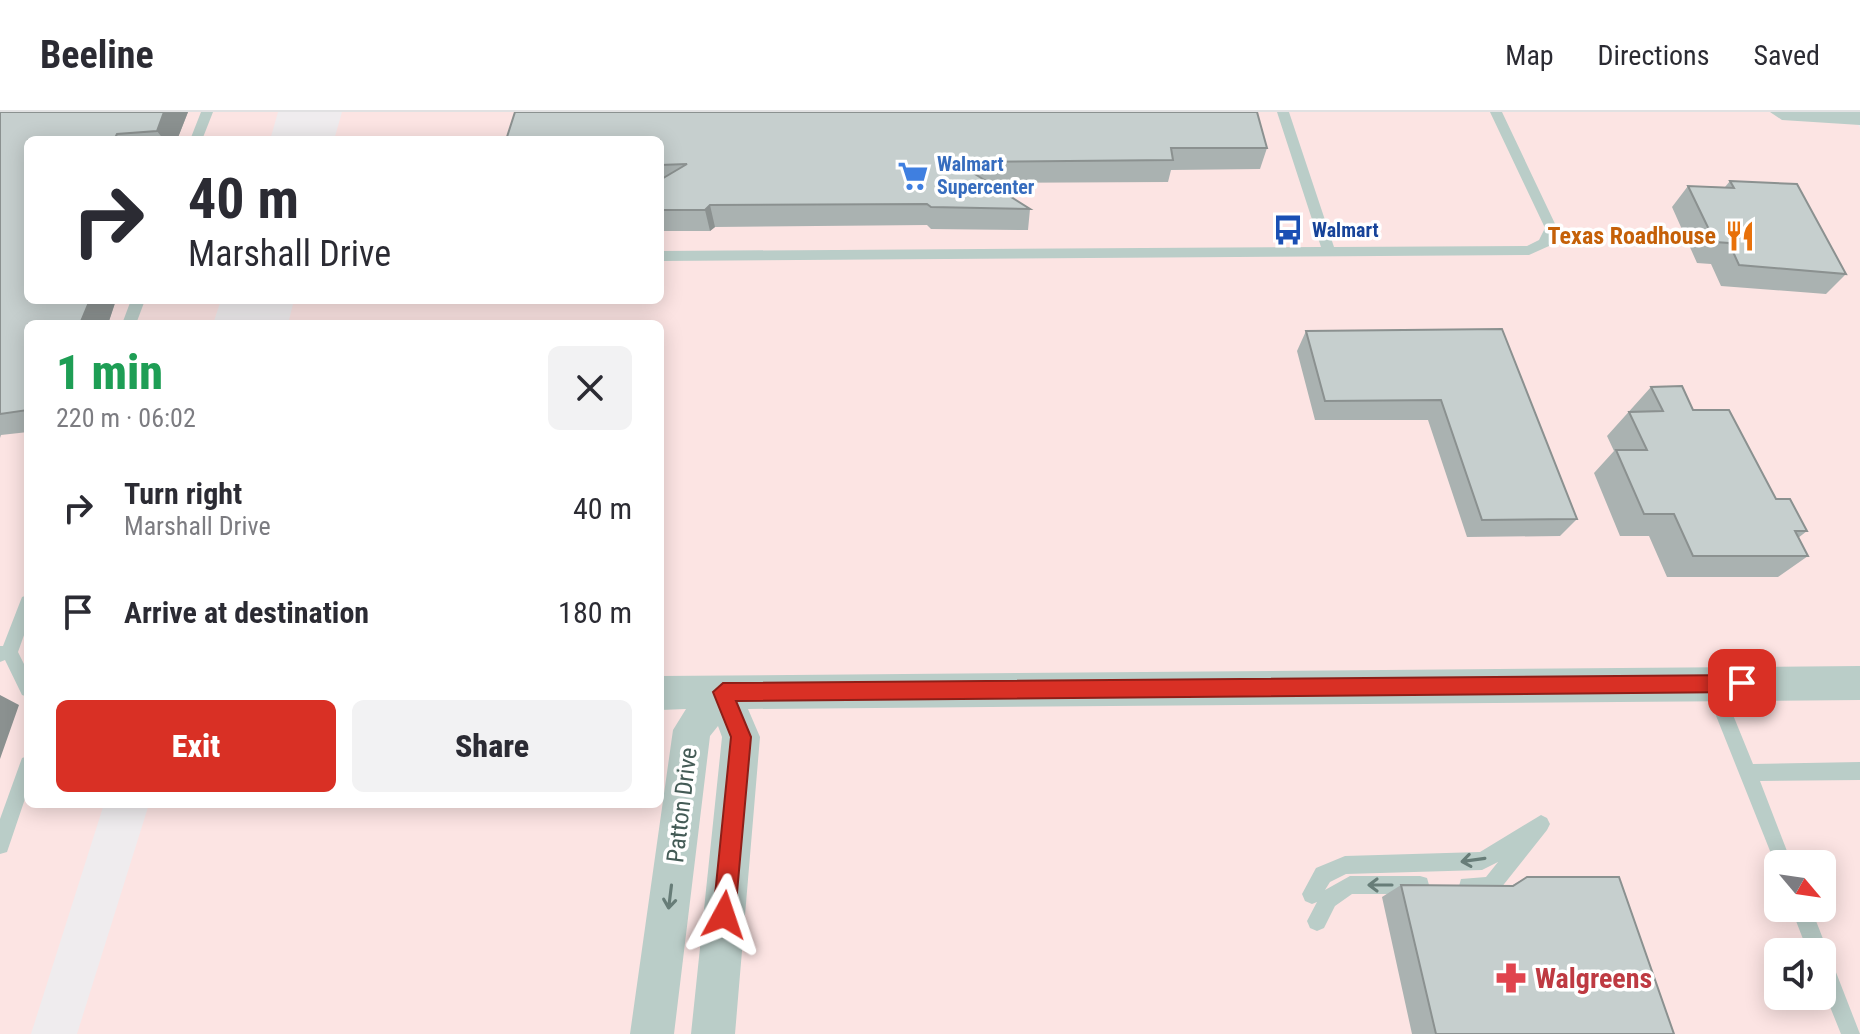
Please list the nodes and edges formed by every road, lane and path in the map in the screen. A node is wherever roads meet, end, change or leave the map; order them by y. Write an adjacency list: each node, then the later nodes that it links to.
1 (207, 112): 6 (lane)
2 (1283, 112): 7 (lane)
3 (1496, 112): 7 (lane)
4 (1782, 112): 5 (street)
5 (1860, 117)
6 (198, 136)
7 (1329, 252): 8 (lane)
8 (664, 256)
9 (24, 611): 10 (lane)
10 (5, 653): 11 (lane)
11 (24, 683)
12 (1712, 683): 13 (street); 14 (street); 17 (lane)
13 (1860, 683)
14 (723, 692): 15 (street); 24 (street, Patton Drive, one-way to 24); 25 (street)
15 (664, 693)
16 (1860, 771): 17 (lane)
17 (1747, 773): 20 (lane)
18 (24, 776): 19 (lane)
19 (0, 845)
20 (1777, 850)
21 (1312, 894): 22 (lane)
22 (1317, 921)
23 (1836, 997): 26 (lane)
24 (652, 1034)
25 (713, 1034)
26 (1851, 1034)

